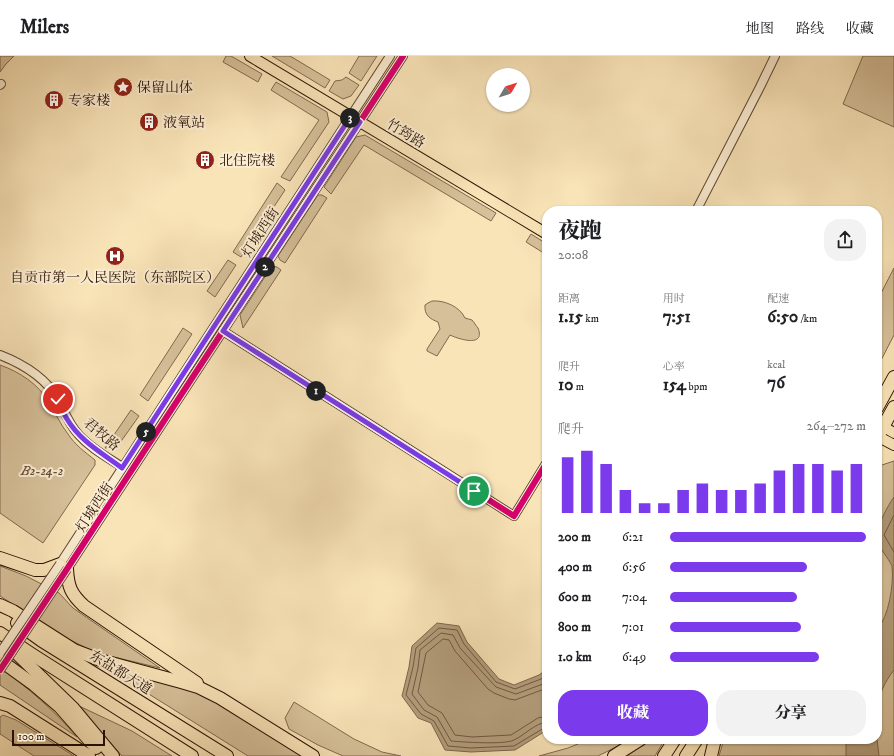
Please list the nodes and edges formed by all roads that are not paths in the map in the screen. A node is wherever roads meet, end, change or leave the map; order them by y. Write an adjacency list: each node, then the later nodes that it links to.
1 (250, 56): 5 (main road, 竹筠路)
2 (390, 56): 5 (street, 灯城西街)
3 (403, 56): 5 (street, 灯城西街)
4 (775, 56): 6 (street)
5 (355, 119): 7 (main road, 竹筠路); 8 (street, 灯城西街); 18 (street, 灯城西街)
6 (699, 206)
7 (542, 231)
8 (223, 331): 19 (street); 21 (street, 灯城西街)
9 (0, 355): 18 (street, 君牧路)
10 (894, 377): 11 (highway)
11 (882, 399)
12 (894, 407): 13 (highway)
13 (882, 426)
14 (882, 432): 15 (main road)
15 (894, 433)
16 (882, 435): 17 (main road)
17 (894, 445)
18 (122, 468): 21 (street, 灯城西街)
19 (542, 470)
20 (0, 558): 21 (highway)
21 (64, 567): 26 (street, bridge); 28 (street, bridge); 29 (highway)
22 (0, 605): 29 (highway)
23 (0, 612): 40 (highway, 东盐都大道)
24 (0, 633): 39 (highway)
25 (0, 638): 38 (highway)
26 (0, 653)
27 (0, 660): 37 (highway)
28 (0, 670)
29 (220, 698): 35 (highway)
30 (0, 704): 36 (highway)
31 (633, 744): 43 (highway)
32 (672, 744): 44 (highway)
33 (693, 744): 45 (highway)
34 (714, 744): 46 (highway)
35 (302, 749): 41 (highway); 42 (highway)
36 (89, 756)
37 (103, 756)
38 (113, 756)
39 (192, 756)
40 (227, 756)
41 (313, 756)
42 (320, 756)
43 (614, 756)
44 (664, 756)
45 (686, 756)
46 (711, 756)

